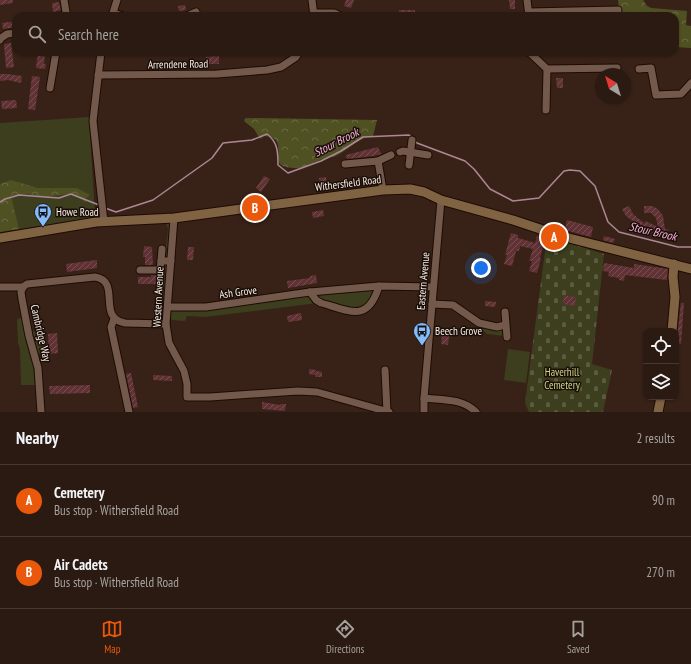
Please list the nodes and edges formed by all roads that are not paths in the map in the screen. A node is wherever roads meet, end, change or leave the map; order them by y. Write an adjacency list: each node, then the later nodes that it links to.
1 (64, 0): 6 (street)
2 (117, 0): 7 (street)
3 (312, 0): 8 (street)
4 (528, 0): 9 (street)
5 (618, 10): 10 (street)
6 (66, 12)
7 (114, 12)
8 (314, 12)
9 (529, 12)
10 (574, 12)
11 (12, 33): 12 (street)
12 (0, 40)
13 (55, 56): 22 (street)
14 (100, 56): 20 (street)
15 (297, 56): 20 (street, Arrendene Road)
16 (533, 56): 18 (street)
17 (595, 68): 18 (street)
18 (547, 69): 23 (street)
19 (639, 69): 21 (street)
20 (98, 75): 34 (street)
21 (691, 83)
22 (50, 88)
23 (546, 110)
24 (412, 140): 26 (street)
25 (400, 152): 26 (street)
26 (411, 152): 28 (street); 31 (street)
27 (391, 155): 29 (street)
28 (428, 155)
29 (378, 161): 30 (street); 32 (street)
30 (345, 164)
31 (409, 165)
32 (383, 190): 33 (street, Withersfield Road); 35 (street, Withersfield Road)
33 (441, 200): 40 (street, Withersfield Road); 45 (street, Eastern Avenue)
34 (103, 218): 35 (street, Withersfield Road); 36 (street, Withersfield Road)
35 (174, 218): 38 (street, Western Avenue)
36 (0, 238)
37 (162, 249): 39 (street)
38 (171, 261): 39 (street); 48 (street, Western Avenue)
39 (161, 262): 41 (street)
40 (682, 266): 53 (street)
41 (140, 270)
42 (378, 286): 45 (street, Ash Grove); 46 (street, Ash Grove); 46 (street)
43 (0, 287): 44 (street)
44 (23, 287): 50 (street); 58 (street, Cambridge Way)
45 (433, 287): 47 (street, Eastern Avenue)
46 (310, 292): 48 (street, Ash Grove)
47 (432, 304): 52 (street); 56 (street, Eastern Avenue)
48 (168, 307): 51 (street, Western Avenue)
49 (505, 312): 52 (street)
50 (114, 319): 51 (street); 59 (street)
51 (166, 324): 60 (street, Western Avenue)
52 (505, 325): 54 (street)
53 (672, 328)
54 (507, 337)
55 (385, 370): 60 (street)
56 (424, 398): 61 (street, Eastern Avenue); 62 (street)
57 (660, 400): 63 (street)
58 (41, 412)
59 (129, 412)
60 (388, 412)
61 (424, 412)
62 (476, 412)
63 (658, 412)

